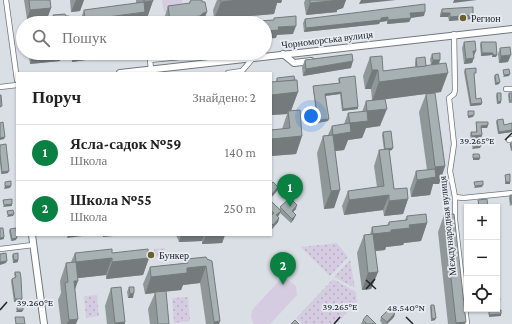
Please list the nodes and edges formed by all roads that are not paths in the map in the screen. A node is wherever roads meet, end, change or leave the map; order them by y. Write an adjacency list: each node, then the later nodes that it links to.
1 (6, 0): 13 (street)
2 (512, 28): 3 (street, Чорноморська вулиця)
3 (454, 34): 4 (street, Чорноморська вулиця); 19 (street, Мєждународная вулиця)
4 (352, 46): 5 (street, Чорноморська вулиця); 7 (street)
5 (283, 54): 6 (street, Чорноморська вулиця); 10 (street)
6 (272, 55)
7 (344, 57)
8 (228, 60): 11 (street, Чорноморська вулиця)
9 (251, 60): 12 (street)
10 (316, 60)
11 (141, 72)
12 (235, 72)
13 (16, 73)
14 (16, 85): 15 (street)
15 (0, 88)
16 (506, 89): 17 (street)
17 (512, 89)
18 (512, 193): 19 (street)
19 (455, 197): 24 (street, Мєждународная вулиця)
20 (32, 236): 21 (street)
21 (33, 245): 22 (street); 23 (street)
22 (0, 249)
23 (44, 324)
24 (467, 324)

